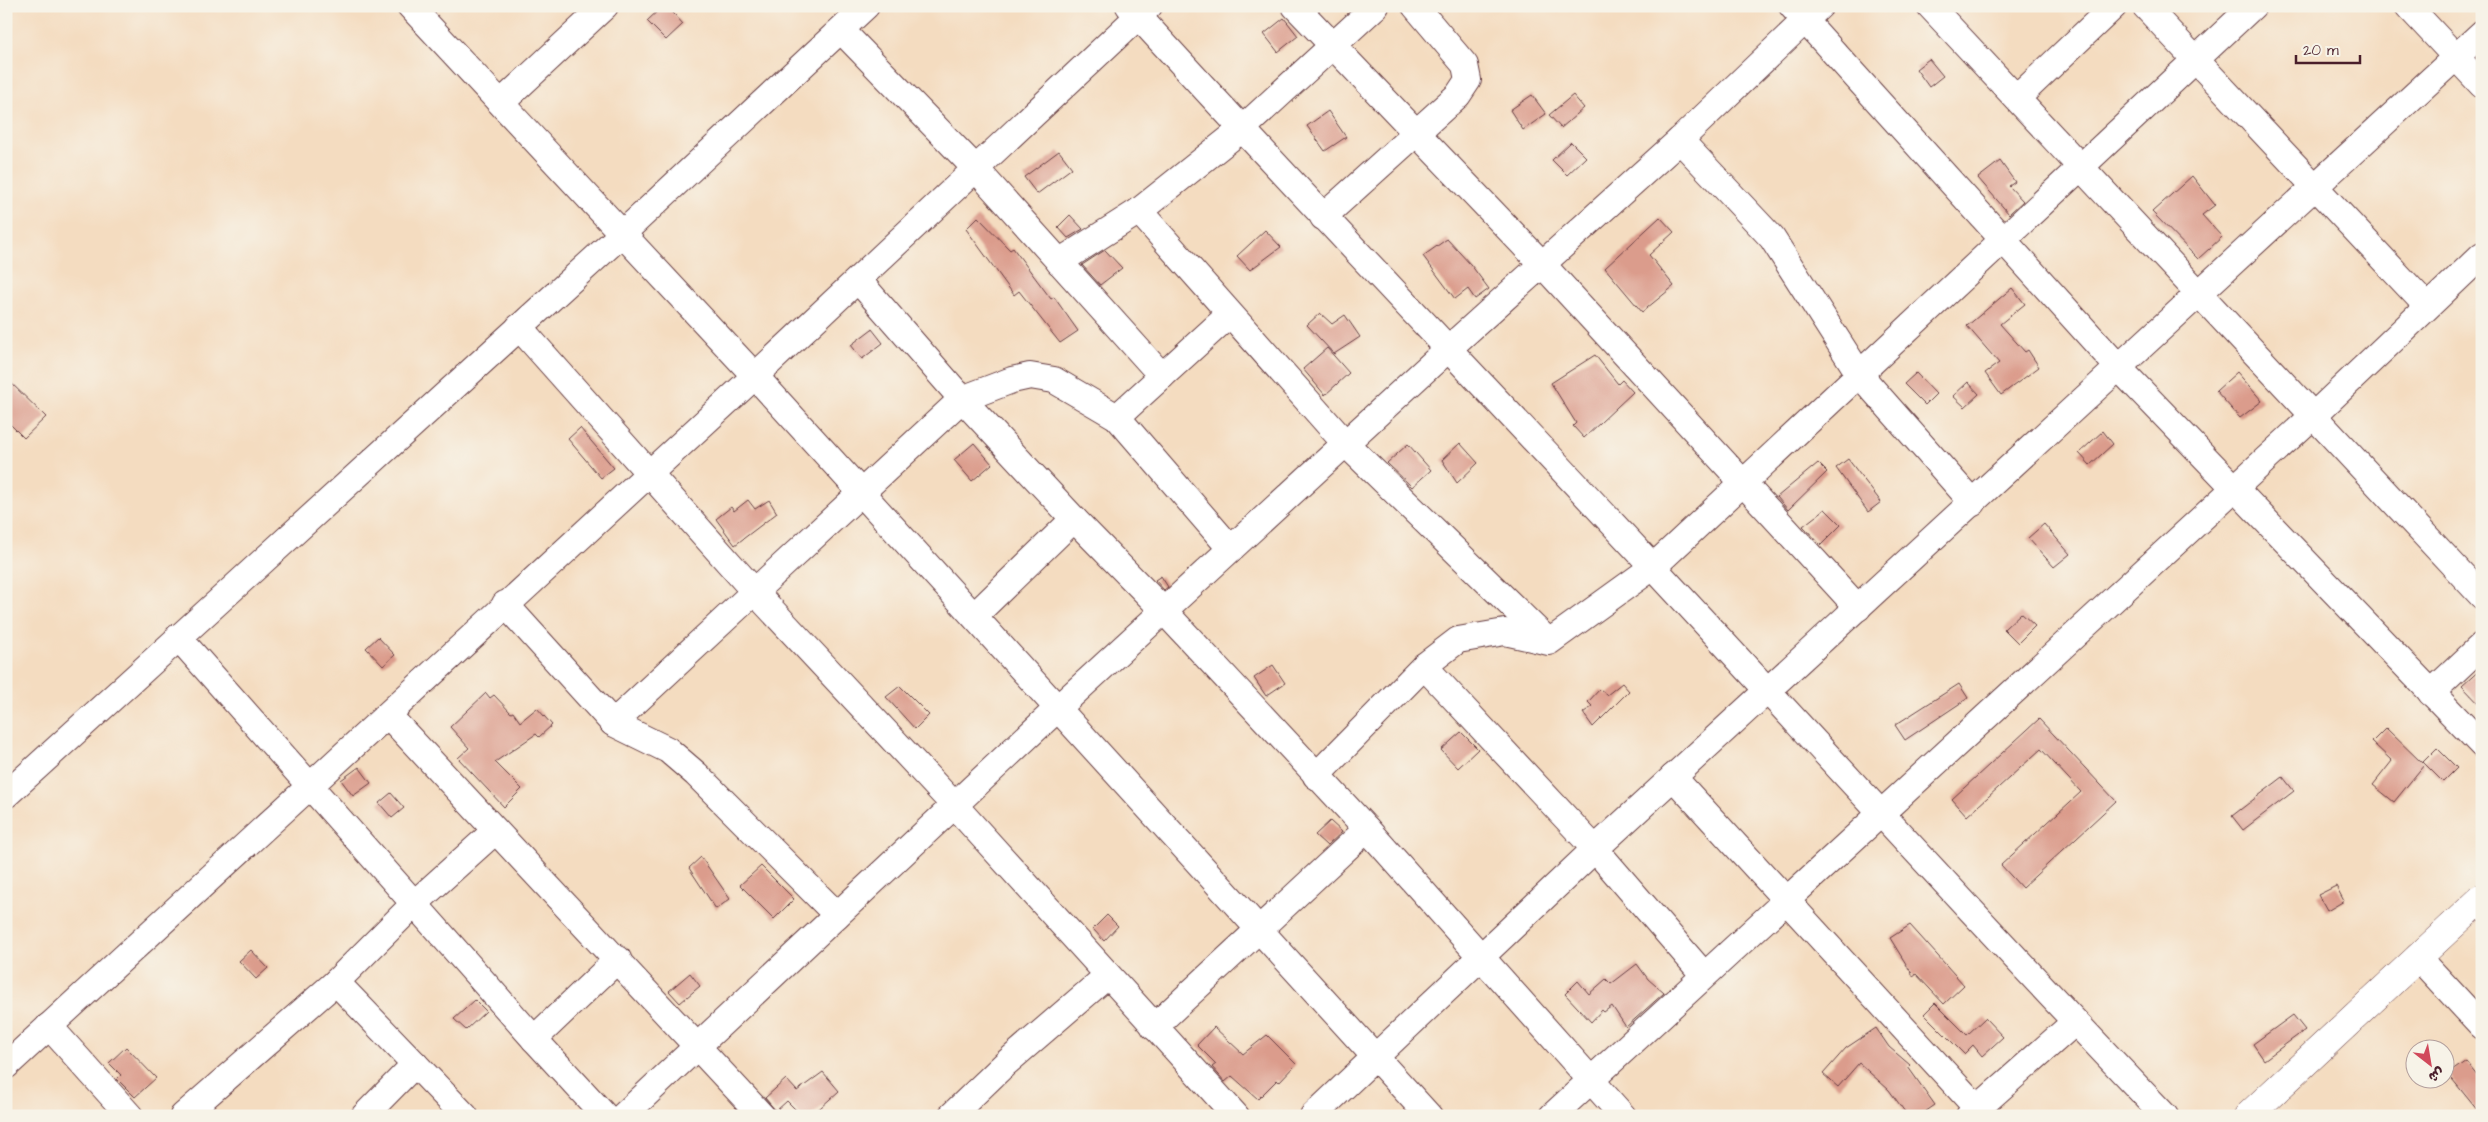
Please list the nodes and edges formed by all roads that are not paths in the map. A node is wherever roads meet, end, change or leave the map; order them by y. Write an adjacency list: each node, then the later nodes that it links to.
1 (410, 6): 21 (street)
2 (605, 6): 21 (street)
3 (866, 6): 14 (street)
4 (1295, 6): 16 (street)
5 (1376, 6): 16 (street)
6 (1415, 6): 23 (street)
7 (1930, 6): 20 (street)
8 (2114, 6): 20 (street)
9 (2145, 6): 18 (street)
10 (2253, 6): 18 (street)
11 (2408, 6): 17 (street)
12 (1139, 10): 22 (street); 26 (street)
13 (1806, 11): 24 (street); 31 (street)
14 (841, 30): 26 (street); 30 (street)
15 (2482, 33): 17 (street)
16 (1333, 46): 22 (street); 23 (street)
17 (2455, 58): 19 (street); 27 (street)
18 (2195, 59): 25 (street); 27 (street)
19 (2482, 85)
20 (2017, 98): 25 (street)
21 (501, 103): 30 (street)
22 (1242, 129): 28 (street); 29 (street)
23 (1416, 133): 29 (street); 34 (street)
24 (1680, 140): 34 (street); 44 (street)
25 (2081, 165): 31 (street); 36 (street)
26 (976, 169): 33 (street); 35 (street)
27 (2314, 186): 36 (street); 37 (street)
28 (1139, 211): 33 (street); 38 (street)
29 (1324, 217): 40 (street)
30 (623, 233): 39 (street); 42 (street)
31 (2004, 241): 41 (street); 44 (street)
32 (2482, 255): 37 (street)
33 (1058, 262): 43 (street)
34 (1542, 264): 40 (street); 50 (street)
35 (858, 280): 42 (street); 45 (street)
36 (2198, 294): 41 (street); 46 (street)
37 (2427, 306): 46 (street)
38 (1229, 315): 43 (street); 48 (street)
39 (519, 327): 49 (street); 63 (street)
40 (1448, 349): 48 (street); 56 (street)
41 (2119, 368): 51 (street); 53 (street)
42 (755, 376): 49 (street); 52 (street)
43 (1162, 376): 47 (street)
44 (1860, 376): 50 (street); 53 (street)
45 (962, 399): 47 (street); 52 (street); 54 (street)
46 (2313, 416): 51 (street); 58 (street)
47 (1117, 417): 55 (street)
48 (1345, 443): 55 (street); 64 (street)
49 (648, 474): 57 (street); 59 (street)
50 (1742, 484): 56 (street); 60 (street)
51 (2234, 487): 68 (street); 78 (street)
52 (860, 492): 57 (street); 62 (street)
53 (1973, 502): 60 (street)
54 (1074, 520): 61 (street); 62 (street)
55 (1231, 549): 61 (street)
56 (1653, 567): 64 (street); 67 (street)
57 (754, 592): 71 (street); 77 (street)
58 (2482, 596)
59 (505, 604): 70 (street); 71 (street)
60 (1858, 608): 67 (street)
61 (1164, 611): 69 (street); 73 (street)
62 (974, 616): 69 (street)
63 (178, 637): 75 (street); 76 (street)
64 (1549, 642): 66 (street)
65 (2482, 645): 68 (street)
66 (1424, 666): 73 (street); 81 (street)
67 (1768, 692): 74 (street); 78 (street)
68 (2431, 693): 72 (street)
69 (1058, 708): 77 (street); 86 (street)
70 (388, 715): 75 (street); 80 (street)
71 (613, 723): 85 (street)
72 (2482, 745)
73 (1316, 776): 79 (street)
74 (1673, 777): 81 (street); 83 (street)
75 (310, 786): 84 (street); 94 (street)
76 (6, 795)
77 (954, 806): 85 (street); 91 (street)
78 (1881, 815): 83 (street); 93 (street)
79 (1367, 829): 86 (street); 87 (street)
80 (495, 831): 84 (street); 89 (street)
81 (1595, 849): 87 (street); 90 (street)
82 (2482, 898): 88 (main road)
83 (1786, 902): 90 (street); 103 (street)
84 (414, 904): 92 (street); 97 (street)
85 (837, 915): 98 (street)
86 (1260, 929): 95 (street); 99 (street)
87 (1481, 955): 99 (street); 102 (street)
88 (2418, 957): 96 (street); 118 (main road)
89 (618, 959): 97 (street); 98 (street)
90 (1703, 974): 102 (street)
91 (1107, 976): 95 (street); 111 (street)
92 (336, 982): 100 (street); 105 (street)
93 (2075, 1022): 103 (street); 117 (street)
94 (49, 1026): 101 (street); 104 (street)
95 (1154, 1026): 112 (street)
96 (2482, 1026)
97 (534, 1039): 108 (street)
98 (698, 1046): 109 (street); 110 (street)
99 (1376, 1058): 113 (street); 114 (street)
100 (415, 1064): 106 (street); 107 (street)
101 (6, 1066)
102 (1590, 1082): 115 (street); 116 (street)
103 (1973, 1112)
104 (130, 1116)
105 (183, 1116)
106 (364, 1116)
107 (466, 1116)
108 (605, 1116)
109 (624, 1116)
110 (762, 1116)
111 (951, 1116)
112 (1236, 1116)
113 (1313, 1116)
114 (1429, 1116)
115 (1552, 1116)
116 (1623, 1116)
117 (2166, 1116)
118 (2248, 1116)

